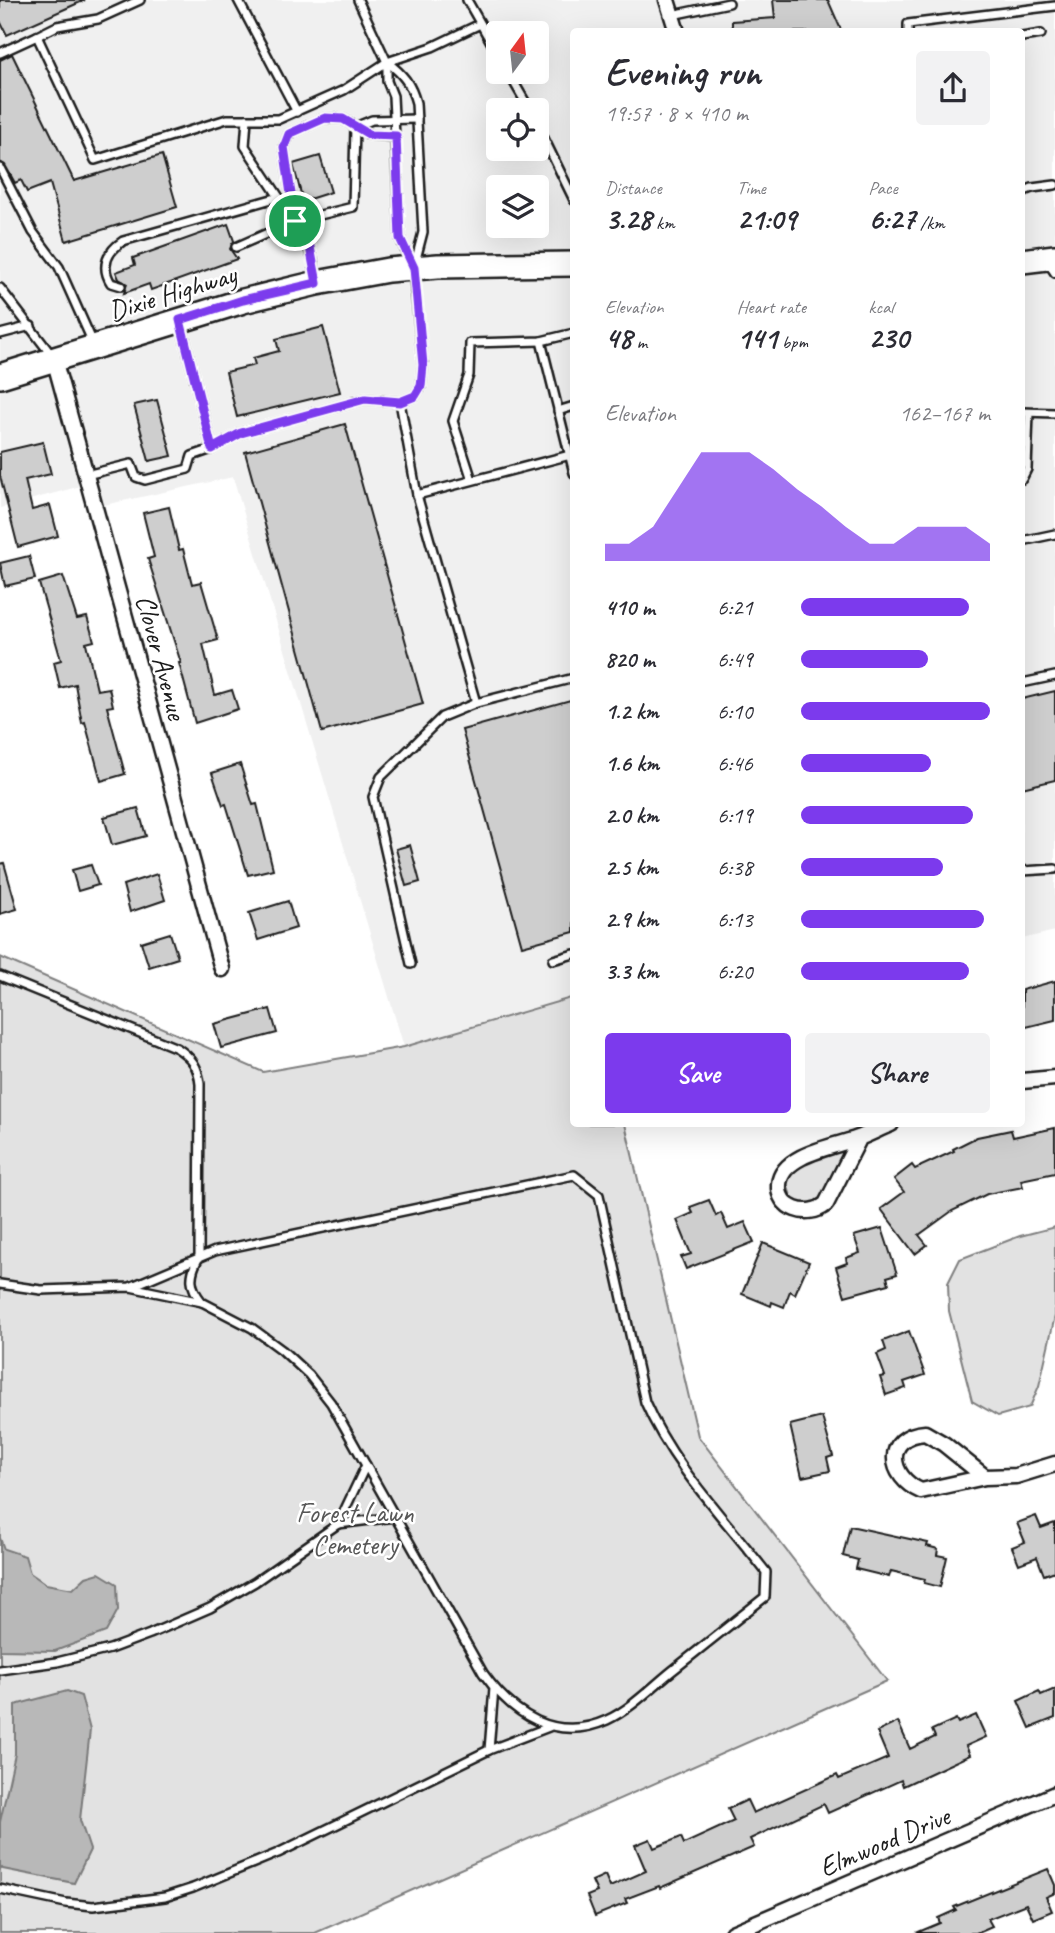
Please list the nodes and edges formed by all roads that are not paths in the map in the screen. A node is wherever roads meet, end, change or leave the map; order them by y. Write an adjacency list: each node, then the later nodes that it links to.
1 (140, 0): 14 (lane)
2 (238, 0): 18 (lane)
3 (358, 0): 17 (lane)
4 (467, 0): 9 (lane)
5 (667, 0): 8 (street)
6 (729, 3): 8 (lane)
7 (1055, 6): 11 (lane)
8 (672, 15): 10 (street)
9 (480, 23): 12 (lane); 17 (lane)
10 (676, 28)
11 (908, 28)
12 (486, 33)
13 (1041, 34): 15 (lane)
14 (37, 36): 16 (lane); 19 (lane)
15 (1025, 37)
16 (0, 53)
17 (387, 62): 18 (lane); 20 (lane); 21 (lane)
18 (296, 112): 19 (lane)
19 (247, 119): 29 (lane)
20 (417, 119): 21 (lane); 33 (lane)
21 (395, 120): 22 (lane); 23 (lane)
22 (355, 127): 23 (lane); 30 (lane); 30 (lane)
23 (396, 136): 33 (lane)
24 (549, 149): 28 (lane)
25 (0, 167): 42 (lane)
26 (1055, 185): 27 (lane)
27 (1025, 191)
28 (570, 192)
29 (279, 197): 30 (lane); 35 (lane)
30 (295, 221): 31 (lane); 34 (lane)
31 (236, 247)
32 (570, 264): 33 (main road, Dixie Highway)
33 (414, 268): 34 (main road, Dixie Highway); 45 (lane)
34 (317, 283): 37 (main road, Dixie Highway)
35 (121, 286)
36 (0, 288): 38 (lane)
37 (180, 320): 42 (main road, Dixie Highway); 51 (lane)
38 (31, 326): 39 (lane); 43 (lane)
39 (0, 334)
40 (570, 334): 41 (lane)
41 (541, 341): 47 (lane); 55 (lane)
42 (95, 346): 43 (main road, Dixie Highway)
43 (54, 359): 44 (main road, Dixie Highway); 54 (street, Clover Avenue)
44 (0, 376)
45 (400, 402): 51 (lane); 56 (lane)
46 (570, 407): 47 (lane)
47 (558, 411): 50 (lane)
48 (1025, 413): 49 (lane); 53 (lane)
49 (1055, 413)
50 (570, 448)
51 (212, 449): 54 (lane)
52 (570, 455): 55 (lane)
53 (1025, 474)
54 (86, 475): 68 (street, Clover Avenue)
55 (472, 480): 56 (lane)
56 (417, 495): 62 (lane)
57 (1055, 534): 58 (lane)
58 (1025, 540)
59 (1055, 676): 61 (lane)
60 (570, 679): 62 (lane)
61 (1025, 682)
62 (476, 703): 67 (lane)
63 (1055, 869): 64 (lane)
64 (1025, 871)
65 (570, 955): 66 (lane)
66 (552, 960)
67 (411, 964)
68 (222, 969)
69 (0, 976): 74 (lane)
70 (1055, 1078): 71 (street)
71 (1025, 1081)
72 (885, 1127): 73 (street)
73 (859, 1139): 73 (street)
74 (199, 1257): 76 (lane); 77 (lane); 85 (lane)
75 (0, 1284): 76 (lane)
76 (130, 1287): 77 (lane)
77 (202, 1302): 79 (lane)
78 (1055, 1464): 80 (street)
79 (366, 1465): 81 (lane); 82 (lane)
80 (985, 1477): 80 (street)
81 (395, 1517): 82 (lane); 84 (lane)
82 (338, 1524): 83 (lane)
83 (0, 1670)
84 (494, 1688): 85 (lane); 86 (lane)
85 (550, 1727): 86 (lane)
86 (489, 1750): 88 (lane)
87 (1055, 1794): 89 (street, Elmwood Drive)
88 (0, 1889)
89 (732, 1933)

